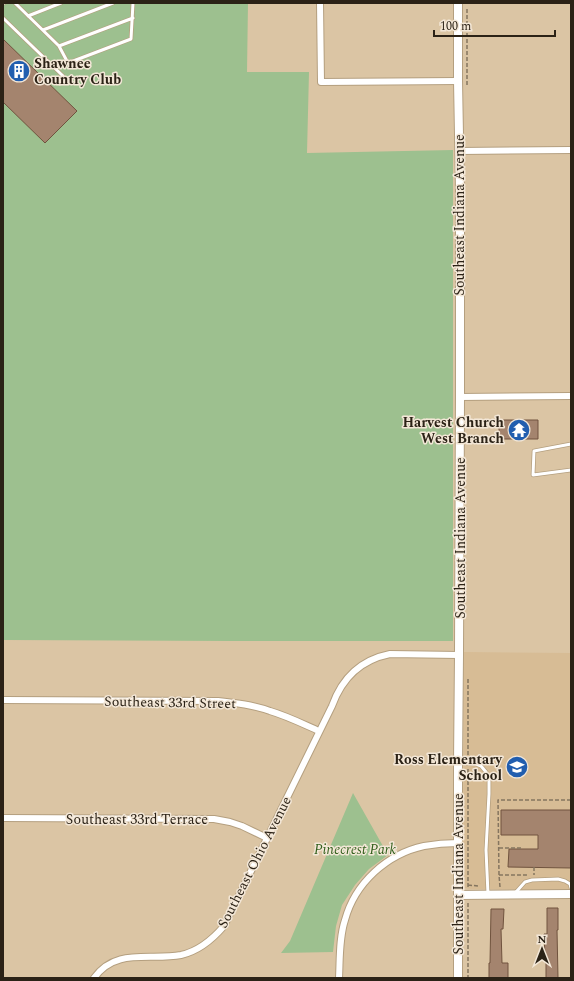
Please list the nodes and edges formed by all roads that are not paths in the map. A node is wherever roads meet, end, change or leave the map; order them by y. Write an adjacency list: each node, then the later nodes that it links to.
1 (15, 3): 7 (lane)
2 (61, 3): 7 (lane)
3 (112, 3): 10 (lane)
4 (133, 3): 9 (lane)
5 (320, 3): 15 (street)
6 (458, 3): 15 (street, Southeast Indiana Avenue)
7 (28, 16): 10 (lane)
8 (3, 18): 13 (lane)
9 (132, 18): 11 (lane); 12 (lane)
10 (43, 30): 11 (lane)
11 (60, 46): 12 (lane)
12 (68, 63): 13 (lane)
13 (52, 66): 14 (lane)
14 (63, 76)
15 (458, 81): 17 (street, Southeast Indiana Avenue)
16 (571, 150): 17 (street)
17 (459, 151): 19 (street, Southeast Indiana Avenue)
18 (571, 396): 19 (street)
19 (460, 397): 22 (street, Southeast Indiana Avenue)
20 (571, 444): 21 (lane)
21 (571, 470)
22 (459, 655): 24 (street); 25 (street, Southeast Indiana Avenue)
23 (3, 700): 24 (street, Southeast 33rd Street)
24 (319, 731): 27 (street, Southeast Ohio Avenue)
25 (458, 763): 28 (street, Southeast Indiana Avenue); 33 (lane)
26 (3, 818): 27 (street, Southeast 33rd Terrace)
27 (267, 838): 34 (street, Southeast Ohio Avenue)
28 (458, 842): 32 (street, Southeast Indiana Avenue); 35 (street)
29 (571, 888): 30 (lane)
30 (514, 894): 31 (street); 33 (street)
31 (571, 894)
32 (458, 895): 33 (street); 36 (street, Southeast Indiana Avenue)
33 (488, 895)
34 (94, 978)
35 (339, 978)
36 (458, 978)

